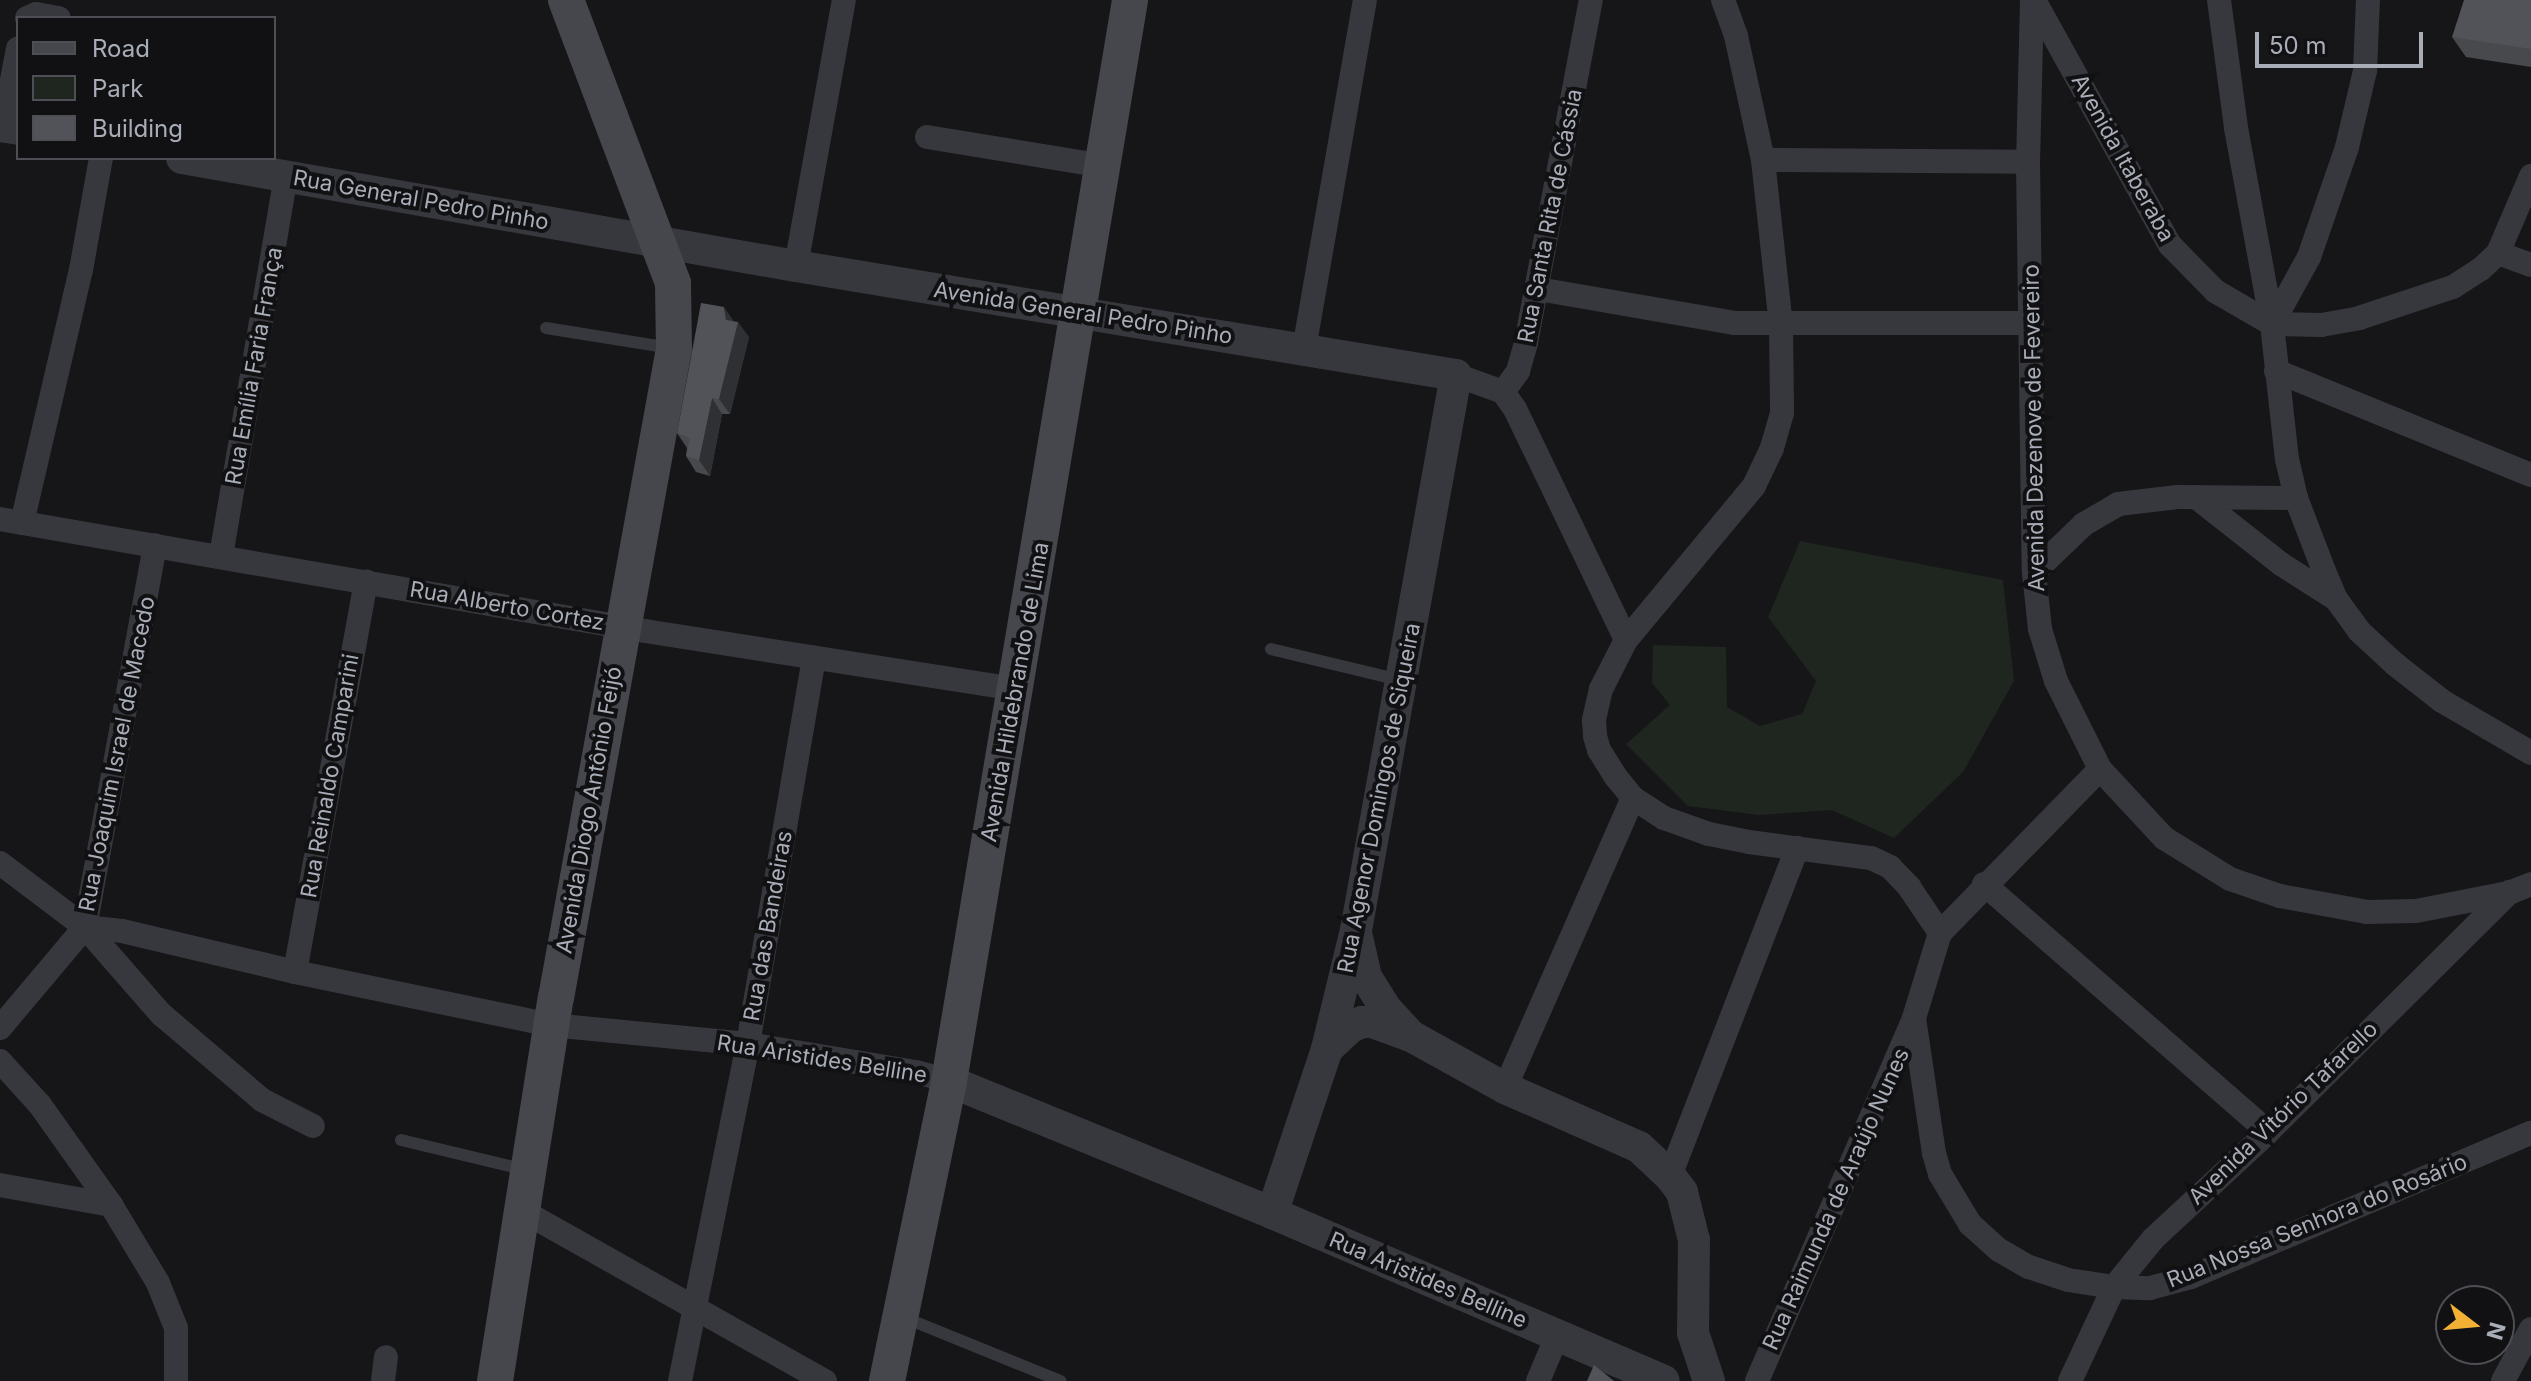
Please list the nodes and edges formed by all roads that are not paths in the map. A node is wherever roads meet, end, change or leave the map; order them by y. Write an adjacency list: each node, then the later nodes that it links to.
1 (567, 0): 20 (main road, Avenida Diogo Antônio Feijó)
2 (844, 0): 23 (street)
3 (1130, 0): 17 (main road, Avenida Hildebrando de Lima)
4 (1365, 0): 31 (street)
5 (1591, 0): 24 (street, Rua Santa Rita de Cássia)
6 (1723, 0): 15 (street)
7 (2033, 0): 16 (street, Avenida Dezenove de Fevereiro); 27 (street, Avenida Itaberaba)
8 (2219, 0): 27 (street)
9 (2368, 0): 27 (street)
10 (16, 62): 11 (street)
11 (7, 127)
12 (927, 137): 17 (street)
13 (101, 160): 38 (street)
14 (199, 160): 19 (street, Rua General Pedro Pinho)
15 (1763, 160): 16 (street); 28 (street)
16 (2028, 162): 26 (street, Avenida Dezenove de Fevereiro)
17 (1105, 166): 25 (main road, Avenida Hildebrando de Lima)
18 (2531, 176): 21 (street)
19 (286, 177): 20 (street, Rua General Pedro Pinho); 40 (street, Rua Emília Faria França)
20 (659, 242): 23 (street, Avenida General Pedro Pinho); 30 (main road, Avenida Diogo Antônio Feijó)
21 (2498, 253): 22 (street); 27 (street)
22 (2531, 265)
23 (796, 266): 25 (street, Avenida General Pedro Pinho)
24 (1538, 289): 28 (street); 34 (street, Rua Santa Rita de Cássia)
25 (1079, 312): 31 (street, Avenida General Pedro Pinho); 49 (main road, Avenida Hildebrando de Lima)
26 (2032, 323): 28 (street); 41 (street, Avenida Dezenove de Fevereiro)
27 (2272, 324): 32 (street)
28 (1781, 326): 45 (street)
29 (546, 328): 30 (lane)
30 (674, 349): 44 (main road, Avenida Diogo Antônio Feijó)
31 (1304, 349): 33 (street, Avenida General Pedro Pinho)
32 (2276, 371): 35 (street); 37 (street)
33 (1456, 375): 34 (street, Avenida General Pedro Pinho); 48 (street, Rua Agenor Domingos de Siqueira)
34 (1503, 392): 45 (street)
35 (2531, 475)
36 (2196, 497): 37 (street); 41 (street); 43 (street)
37 (2296, 498): 43 (street)
38 (11, 521): 39 (street, Rua Alberto Cortez)
39 (155, 545): 40 (street, Rua Alberto Cortez); 58 (street, Rua Joaquim Israel de Macedo)
40 (221, 556): 42 (street, Rua Alberto Cortez)
41 (2034, 572): 51 (street, Avenida Dezenove de Fevereiro)
42 (366, 581): 44 (street, Rua Alberto Cortez); 61 (street, Rua Reinaldo Camparini)
43 (2336, 599): 50 (street)
44 (622, 627): 47 (street, Rua Alberto Cortez); 63 (main road, Avenida Diogo Antônio Feijó)
45 (1626, 640): 52 (street)
46 (1271, 649): 48 (lane)
47 (814, 658): 49 (street, Rua Alberto Cortez); 66 (street, Rua das Bandeiras)
48 (1402, 681): 59 (street, Rua Agenor Domingos de Siqueira)
49 (1015, 689): 69 (main road, Avenida Hildebrando de Lima)
50 (2531, 753)
51 (2100, 769): 56 (street); 57 (street, Avenida Dezenove de Fevereiro)
52 (1633, 798): 53 (street); 70 (street)
53 (1797, 848): 60 (street); 76 (street)
54 (0, 863): 58 (street)
55 (2531, 871): 57 (street, Avenida Vitório Tafarello)
56 (1984, 884): 60 (street); 72 (street)
57 (2520, 888): 72 (street, Avenida Vitório Tafarello)
58 (85, 927): 61 (street, Rua Aristides Belline); 64 (street, Rua Joaquim Israel de Macedo); 71 (street)
59 (1356, 930): 65 (street); 67 (street, Rua Agenor Domingos de Siqueira)
60 (1940, 933): 62 (street, Rua Nossa Senhora do Rosário)
61 (295, 972): 63 (street, Rua Aristides Belline)
62 (1914, 1018): 81 (street, Rua Nossa Senhora do Rosário); 97 (street, Rua Raimunda de Araújo Nunes)
63 (551, 1025): 66 (street, Rua Aristides Belline); 75 (main road, Avenida Diogo Antônio Feijó)
64 (0, 1028)
65 (1411, 1036): 67 (street); 70 (street)
66 (748, 1044): 69 (street, Rua Aristides Belline); 82 (street, Rua das Bandeiras)
67 (1327, 1049): 80 (street, Rua Agenor Domingos de Siqueira)
68 (0, 1061): 78 (street)
69 (949, 1081): 80 (street, Rua Aristides Belline); 83 (main road, Avenida Hildebrando de Lima)
70 (1505, 1088): 76 (street)
71 (313, 1126)
72 (2268, 1132): 81 (street, Avenida Vitório Tafarello)
73 (2531, 1133): 81 (street, Rua Nossa Senhora do Rosário)
74 (401, 1140): 75 (lane)
75 (528, 1171): 79 (main road, Avenida Diogo Antônio Feijó)
76 (1670, 1176): 85 (street)
77 (0, 1185): 78 (street)
78 (111, 1205): 88 (street)
79 (521, 1210): 82 (street); 89 (main road, Avenida Diogo Antônio Feijó)
80 (1272, 1213): 86 (street, Rua Aristides Belline)
81 (2114, 1287): 98 (street, Avenida Vitório Tafarello)
82 (694, 1309): 90 (street, Rua das Bandeiras); 91 (street)
83 (900, 1315): 92 (main road, Avenida Hildebrando de Lima); 93 (lane)
84 (2531, 1329): 99 (street)
85 (1693, 1333): 87 (street); 96 (street)
86 (1557, 1336): 87 (street, Rua Aristides Belline); 94 (street)
87 (1630, 1365): 95 (street, Rua Aristides Belline)
88 (176, 1381)
89 (495, 1381)
90 (680, 1381)
91 (825, 1381)
92 (887, 1381)
93 (1061, 1381)
94 (1538, 1381)
95 (1664, 1381)
96 (1709, 1381)
97 (1757, 1381)
98 (2070, 1381)
99 (2503, 1381)

